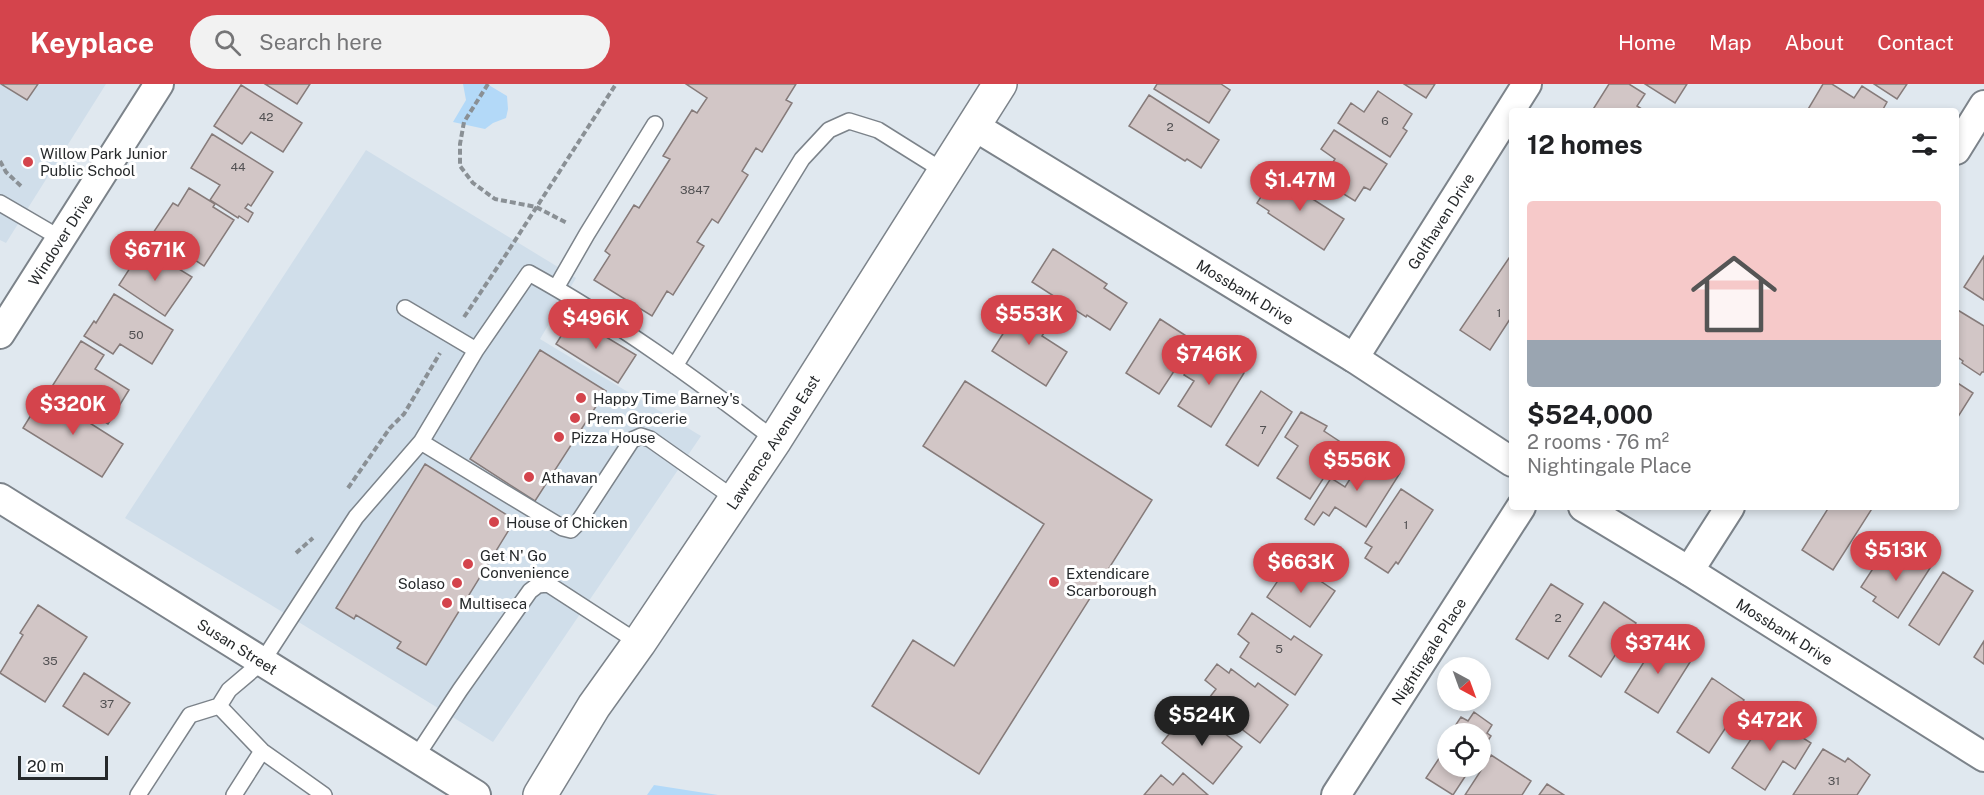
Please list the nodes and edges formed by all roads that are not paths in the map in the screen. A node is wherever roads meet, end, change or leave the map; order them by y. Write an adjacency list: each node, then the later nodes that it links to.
1 (159, 84): 12 (street, Windover Drive)
2 (1000, 84): 8 (main road, Lawrence Avenue East)
3 (1527, 84): 5 (street, Golfhaven Drive)
4 (1984, 105): 9 (street)
5 (1512, 108)
6 (1509, 113): 17 (street, Golfhaven Drive)
7 (655, 124): 13 (lane)
8 (974, 126): 10 (main road, Lawrence Avenue East); 17 (street, Mossbank Drive)
9 (1959, 145)
10 (945, 172): 18 (lane); 19 (main road, Lawrence Avenue East)
11 (0, 203): 12 (lane)
12 (60, 238): 15 (street, Windover Drive)
13 (556, 288): 16 (lane); 18 (lane)
14 (405, 308): 16 (lane)
15 (0, 333)
16 (476, 350): 20 (lane)
17 (1354, 358): 21 (street, Mossbank Drive)
18 (675, 366): 19 (lane)
19 (776, 440): 23 (main road, Lawrence Avenue East)
20 (421, 442): 23 (lane); 29 (lane)
21 (1509, 460)
22 (0, 498): 29 (street, Susan Street)
23 (735, 500): 28 (main road, Lawrence Avenue East)
24 (1519, 510): 39 (street, Nightingale Place)
25 (1588, 510): 27 (street, Mossbank Drive)
26 (1728, 510): 27 (street)
27 (1689, 572): 33 (street, Mossbank Drive)
28 (639, 643): 32 (lane); 38 (main road, Lawrence Avenue East)
29 (262, 662): 30 (lane); 32 (street, Susan Street)
30 (219, 706): 31 (lane); 34 (lane)
31 (262, 751): 35 (lane); 36 (lane)
32 (416, 757): 37 (street, Susan Street)
33 (1984, 758)
34 (138, 795)
35 (234, 795)
36 (324, 795)
37 (476, 795)
38 (540, 795)
39 (1336, 795)

